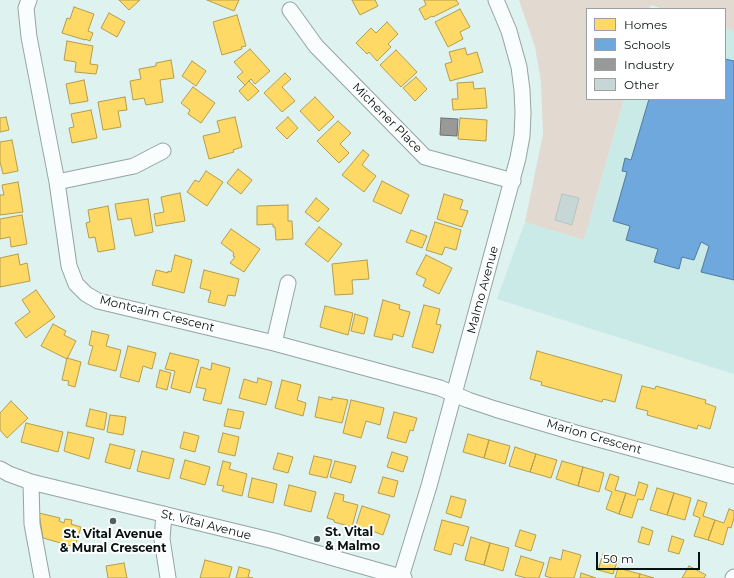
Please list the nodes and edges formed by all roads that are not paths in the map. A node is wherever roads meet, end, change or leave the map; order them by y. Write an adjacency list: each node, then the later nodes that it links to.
1 (29, 0): 6 (street, Montcalm Crescent)
2 (496, 0): 5 (street, Malmo Avenue)
3 (290, 10): 5 (street, Michener Place)
4 (163, 151): 6 (street)
5 (513, 181): 9 (street, Malmo Avenue)
6 (57, 182): 8 (street, Montcalm Crescent)
7 (288, 283): 8 (street)
8 (274, 343): 9 (street, Montcalm Crescent)
9 (455, 394): 11 (street, Marion Crescent); 16 (street, Malmo Avenue)
10 (3, 472): 12 (street, St. Vital Avenue)
11 (734, 476)
12 (31, 482): 13 (street, St. Vital Avenue); 14 (street)
13 (164, 514): 15 (street); 16 (street, St. Vital Avenue)
14 (42, 578)
15 (168, 578)
16 (402, 578)

